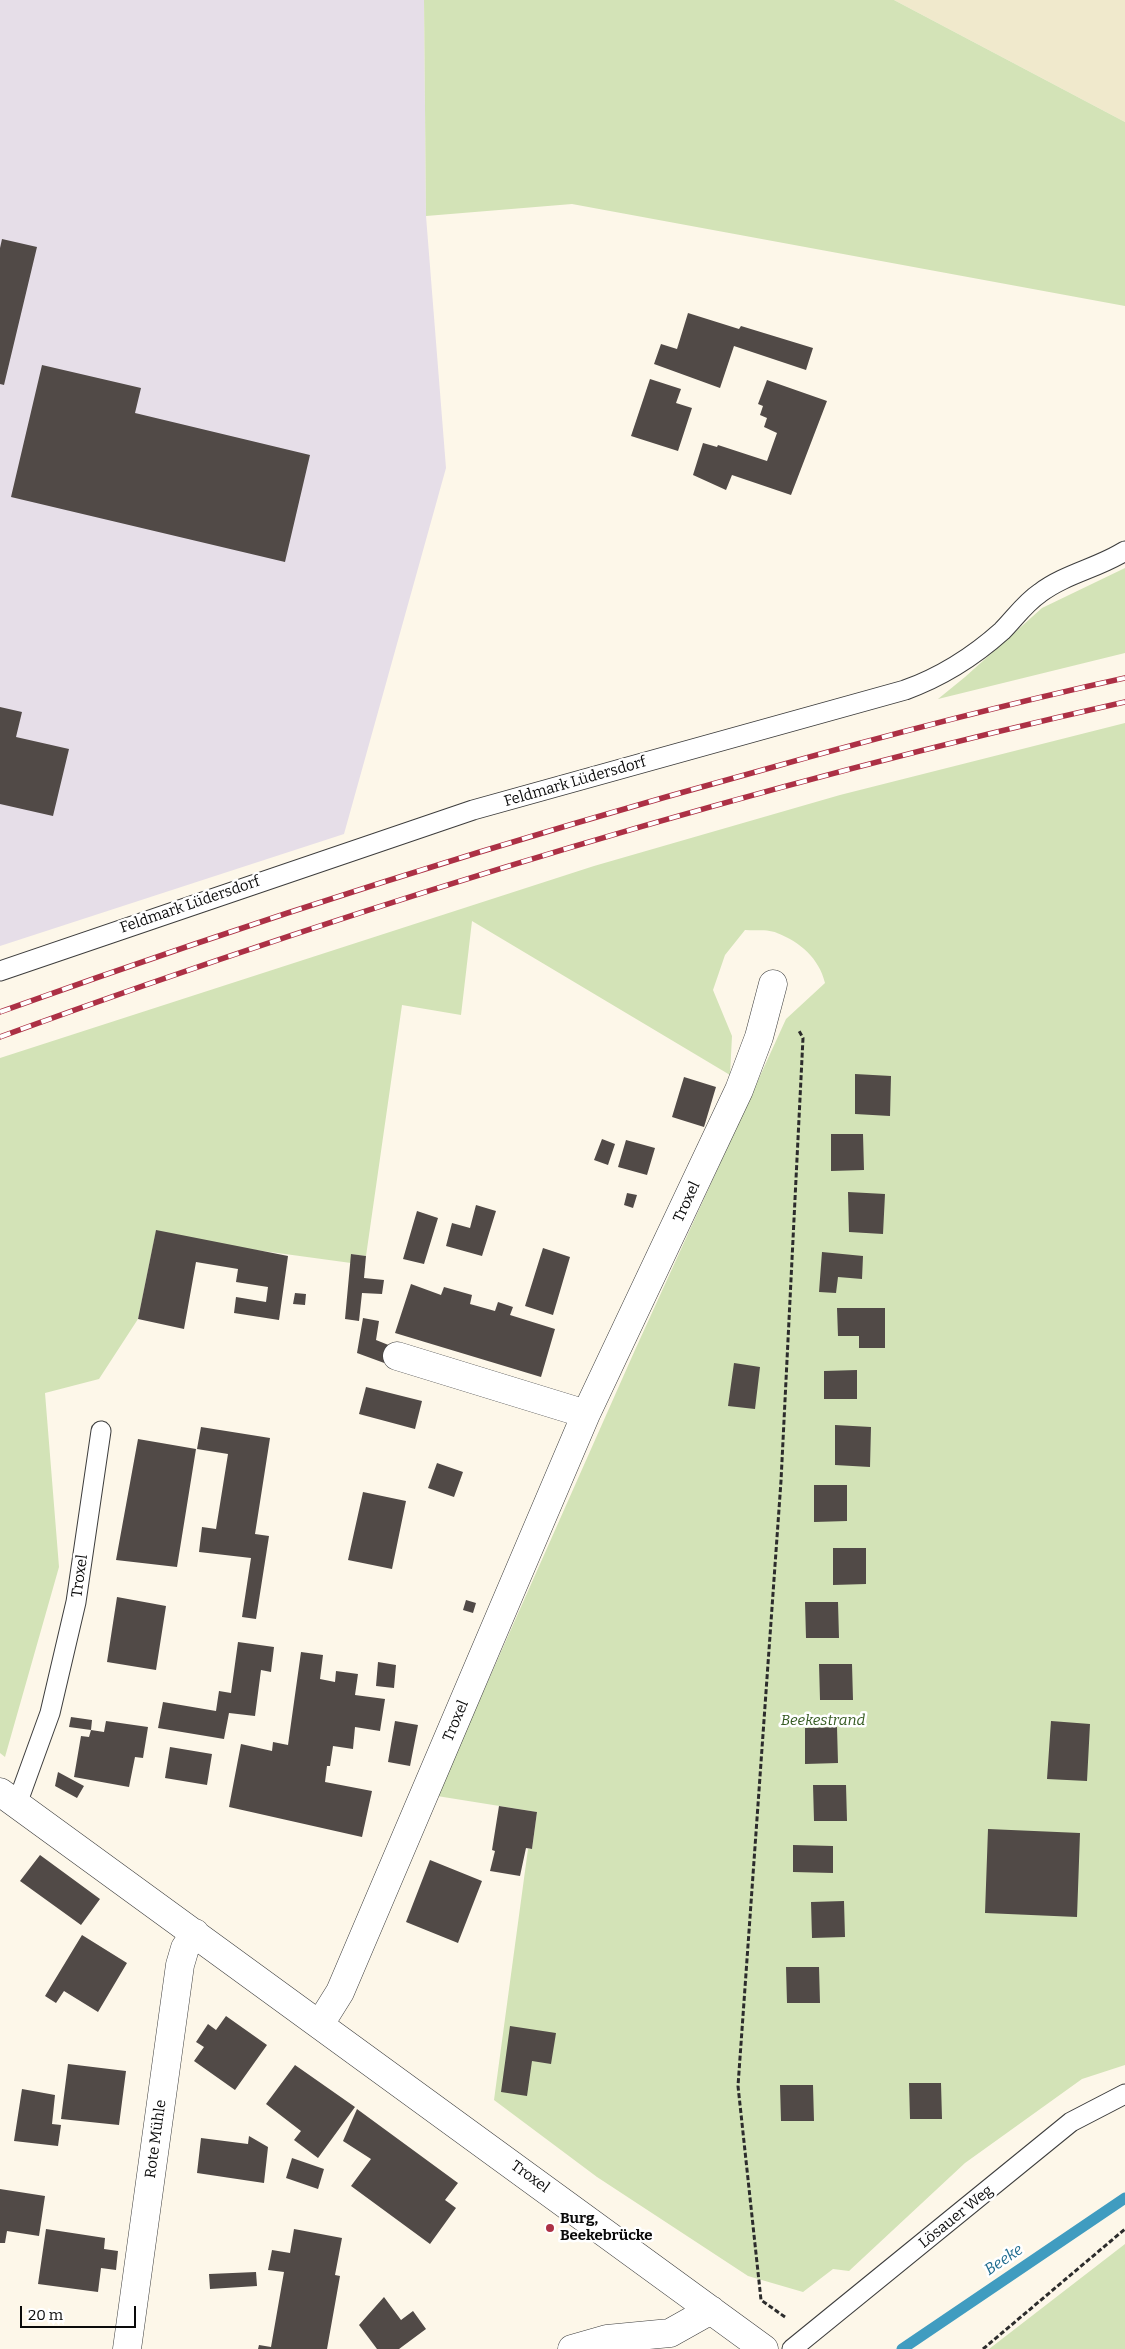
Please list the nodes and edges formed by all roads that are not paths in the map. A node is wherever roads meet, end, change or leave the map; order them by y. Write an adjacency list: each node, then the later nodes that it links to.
1 (1125, 551): 2 (lane, Feldmark Lüdersdorf)
2 (0, 971)
3 (773, 984): 5 (street, Troxel)
4 (397, 1356): 5 (street)
5 (586, 1414): 9 (street, Troxel)
6 (101, 1431): 7 (lane, Troxel)
7 (8, 1798): 8 (street, Troxel)
8 (195, 1932): 9 (street, Troxel); 12 (street, Rote Mühle)
9 (320, 2024): 11 (street, Troxel)
10 (1125, 2094): 15 (lane, Lösauer Weg)
11 (711, 2310): 13 (street); 14 (street, Troxel)
12 (127, 2349)
13 (572, 2349)
14 (764, 2349)
15 (792, 2349)

